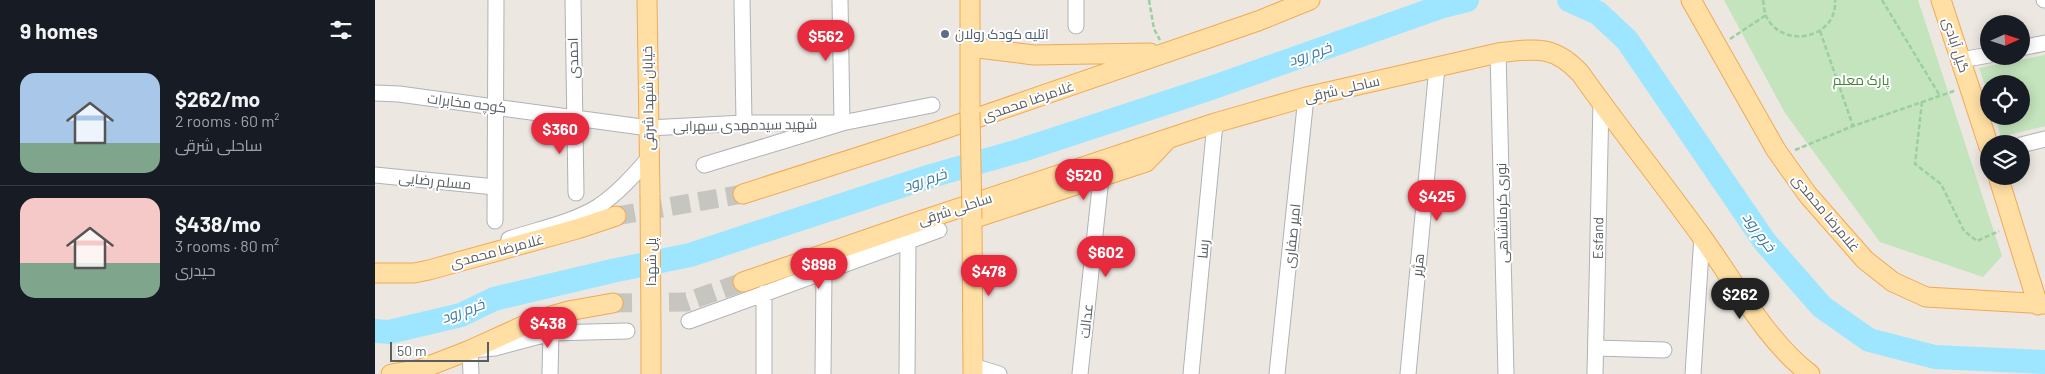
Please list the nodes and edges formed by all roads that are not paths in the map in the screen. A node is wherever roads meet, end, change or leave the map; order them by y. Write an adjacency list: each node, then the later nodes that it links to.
1 (496, 0): 24 (street)
2 (573, 0): 25 (street, احمدی)
3 (647, 0): 29 (main road, خیابان شهدا شرقی)
4 (742, 0): 26 (street)
5 (839, 0): 27 (street)
6 (970, 0): 14 (main road)
7 (1076, 0): 11 (street)
8 (1310, 0): 15 (main road, غلامرضا محمدی)
9 (1691, 0): 55 (main road, غلامرضا محمدی)
10 (1941, 0): 18 (main road, گیل آبادی)
11 (1076, 26)
12 (2045, 44): 13 (street)
13 (2030, 46)
14 (970, 47): 15 (main road); 44 (main road, bridge)
15 (1167, 52): 41 (main road, غلامرضا محمدی)
16 (1498, 53): 19 (main road, ساحلی شرقی); 22 (main road, ساحلی شرقی); 77 (street, نوری کرمانشاهی)
17 (1980, 57): 18 (street)
18 (1961, 60): 30 (main road, گیل آبادی)
19 (1437, 67): 21 (main road, ساحلی شرقی); 76 (street, هژبر)
20 (375, 92): 24 (street, کوچه مخابرات)
21 (1306, 97): 28 (main road, ساحلی شرقی); 75 (street, امیر صفاری)
22 (1601, 102): 47 (main road, ساحلی شرقی); 59 (street, Esfand)
23 (932, 104): 27 (street)
24 (496, 106): 25 (street, کوچه مخابرات); 39 (street)
25 (574, 117): 29 (street, کوچه مخابرات); 40 (street, احمدی)
26 (744, 123): 27 (street, شهید سیدمهدی سهرابی); 29 (street, شهید سیدمهدی سهرابی)
27 (842, 123): 35 (street)
28 (1215, 124): 31 (main road, ساحلی شرقی); 74 (street, رسا)
29 (649, 128): 34 (main road, خیابان شهدا شرقی)
30 (1985, 135)
31 (1168, 138): 37 (main road); 52 (main road, ساحلی شرقی)
32 (2045, 139): 33 (street)
33 (2030, 143)
34 (649, 158): 42 (main road, خیابان شهدا شرقی); 49 (street)
35 (704, 165)
36 (375, 175): 39 (street, مسلم رضایی)
37 (1101, 178): 44 (main road); 73 (street, عدالت)
38 (2001, 185): 55 (main road)
39 (495, 187): 45 (street)
40 (576, 193)
41 (743, 194)
42 (650, 195): 68 (main road, پل شهدا, bridge)
43 (616, 216): 49 (main road, غلامرضا محمدی)
44 (972, 219): 63 (main road)
45 (495, 221)
46 (939, 230): 48 (street)
47 (1701, 236): 62 (main road, ساحلی شرقی); 79 (street)
48 (908, 240): 50 (street); 71 (street)
49 (429, 270): 51 (main road, غلامرضا محمدی)
50 (824, 272): 53 (street); 70 (street)
51 (375, 273)
52 (743, 282)
53 (765, 294): 56 (street); 69 (street)
54 (613, 303): 60 (main road)
55 (2042, 304)
56 (689, 321)
57 (627, 331): 58 (street)
58 (551, 333): 60 (street); 67 (street)
59 (1595, 348): 61 (street); 78 (street, Esfand)
60 (470, 350): 64 (main road); 66 (street)
61 (1664, 350)
62 (1794, 368): 80 (main road, ساحلی شرقی)
63 (973, 370): 72 (street)
64 (421, 371): 65 (main road)
65 (391, 374)
66 (471, 374)
67 (550, 374)
68 (651, 374)
69 (763, 374)
70 (823, 374)
71 (907, 374)
72 (999, 374)
73 (1080, 374)
74 (1191, 374)
75 (1277, 374)
76 (1407, 374)
77 (1506, 374)
78 (1595, 374)
79 (1693, 374)
80 (1810, 374)

